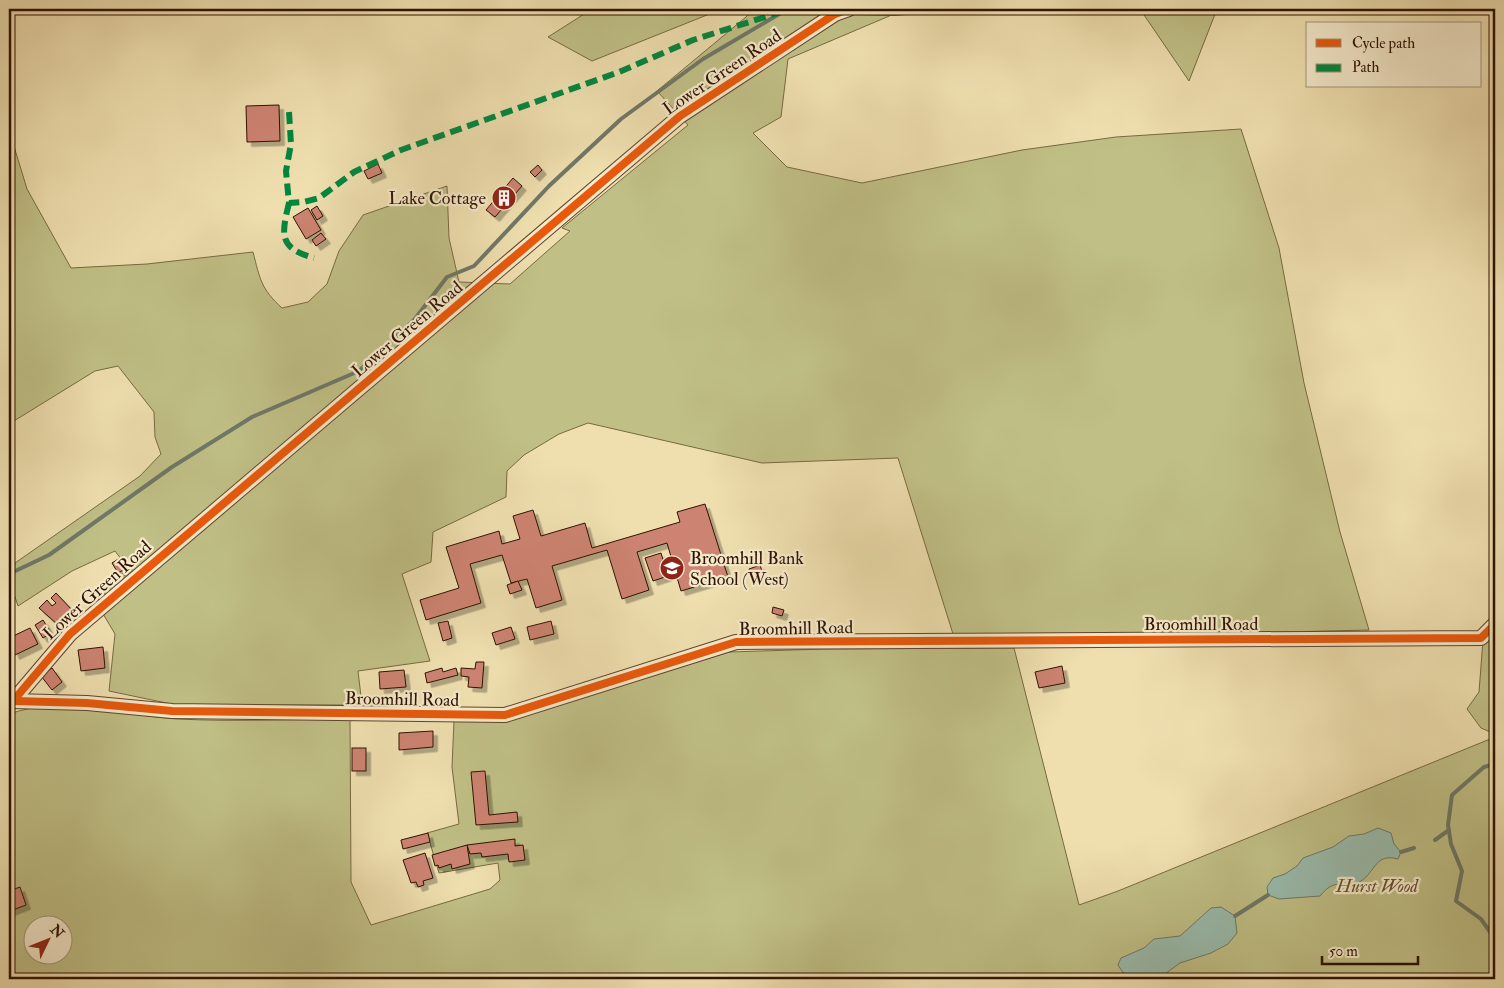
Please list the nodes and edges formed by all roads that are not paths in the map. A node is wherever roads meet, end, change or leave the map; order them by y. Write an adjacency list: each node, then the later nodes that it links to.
1 (849, 9): 3 (street, Lower Green Road)
2 (1495, 624): 3 (street, Broomhill Road)
3 (11, 701)

